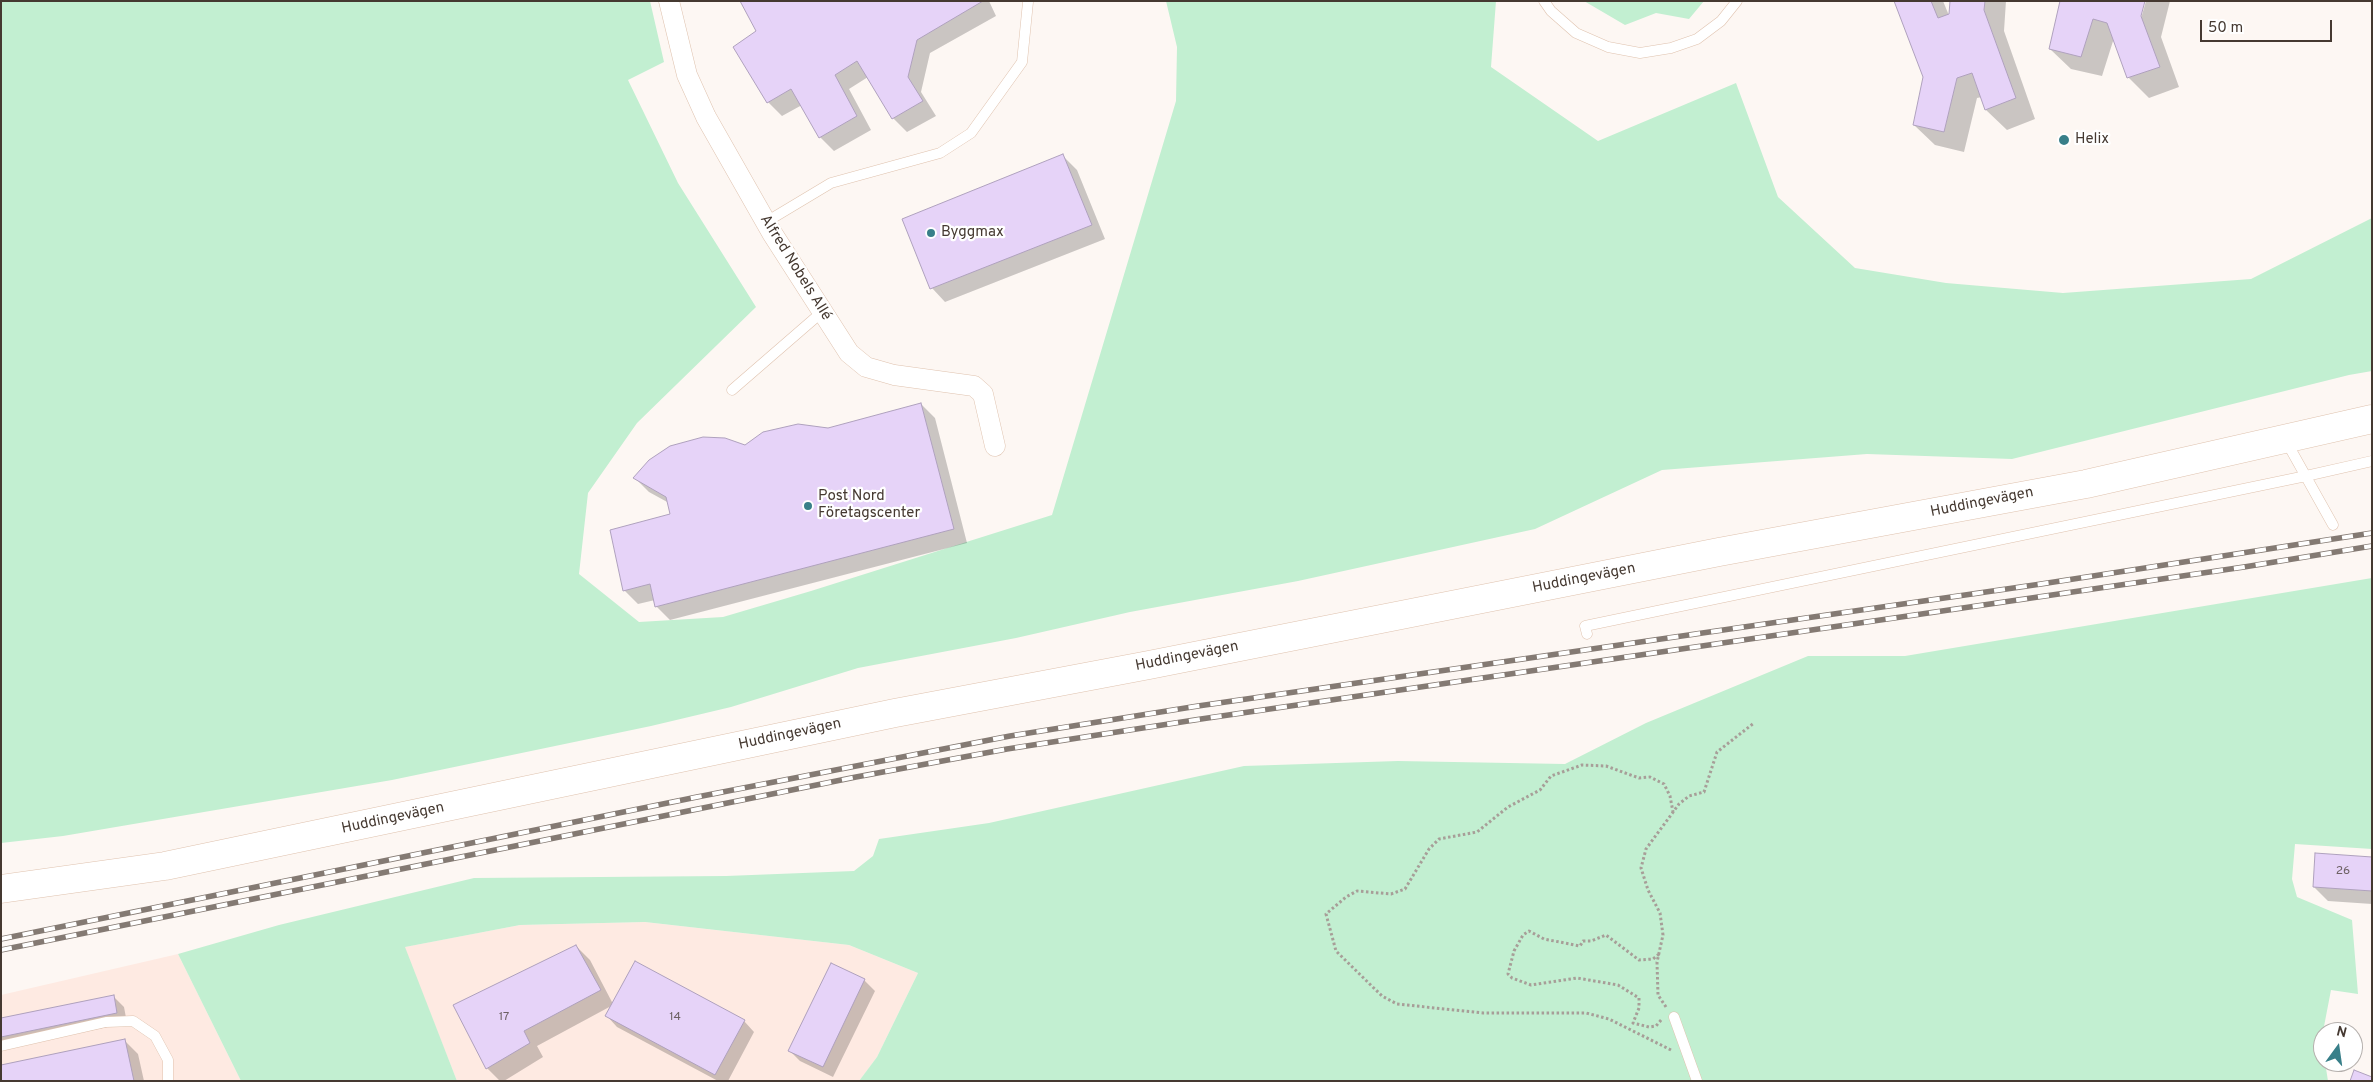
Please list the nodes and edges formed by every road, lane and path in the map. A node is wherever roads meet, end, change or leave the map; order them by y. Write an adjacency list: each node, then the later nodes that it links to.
1 (669, 1): 5 (street, Alfred Nobels Allé)
2 (1544, 1): 3 (lane)
3 (1737, 1)
4 (1028, 2): 5 (lane)
5 (766, 222): 6 (street, Alfred Nobels Allé)
6 (822, 312): 7 (lane); 10 (street, Alfred Nobels Allé)
7 (732, 390)
8 (2372, 419): 9 (main road, Huddingevägen)
9 (2285, 438): 12 (lane); 17 (main road, Huddingevägen)
10 (995, 446)
11 (2372, 461): 12 (lane)
12 (2306, 476): 13 (lane); 14 (lane)
13 (2333, 525)
14 (1587, 634)
15 (1754, 723): 16 (path)
16 (1673, 812): 18 (path); 21 (path)
17 (1, 889)
18 (1659, 954): 19 (path); 19 (path)
19 (1671, 1014): 21 (lane)
20 (1, 1046): 22 (lane)
21 (1689, 1060): 23 (lane)
22 (168, 1081)
23 (1697, 1081)

